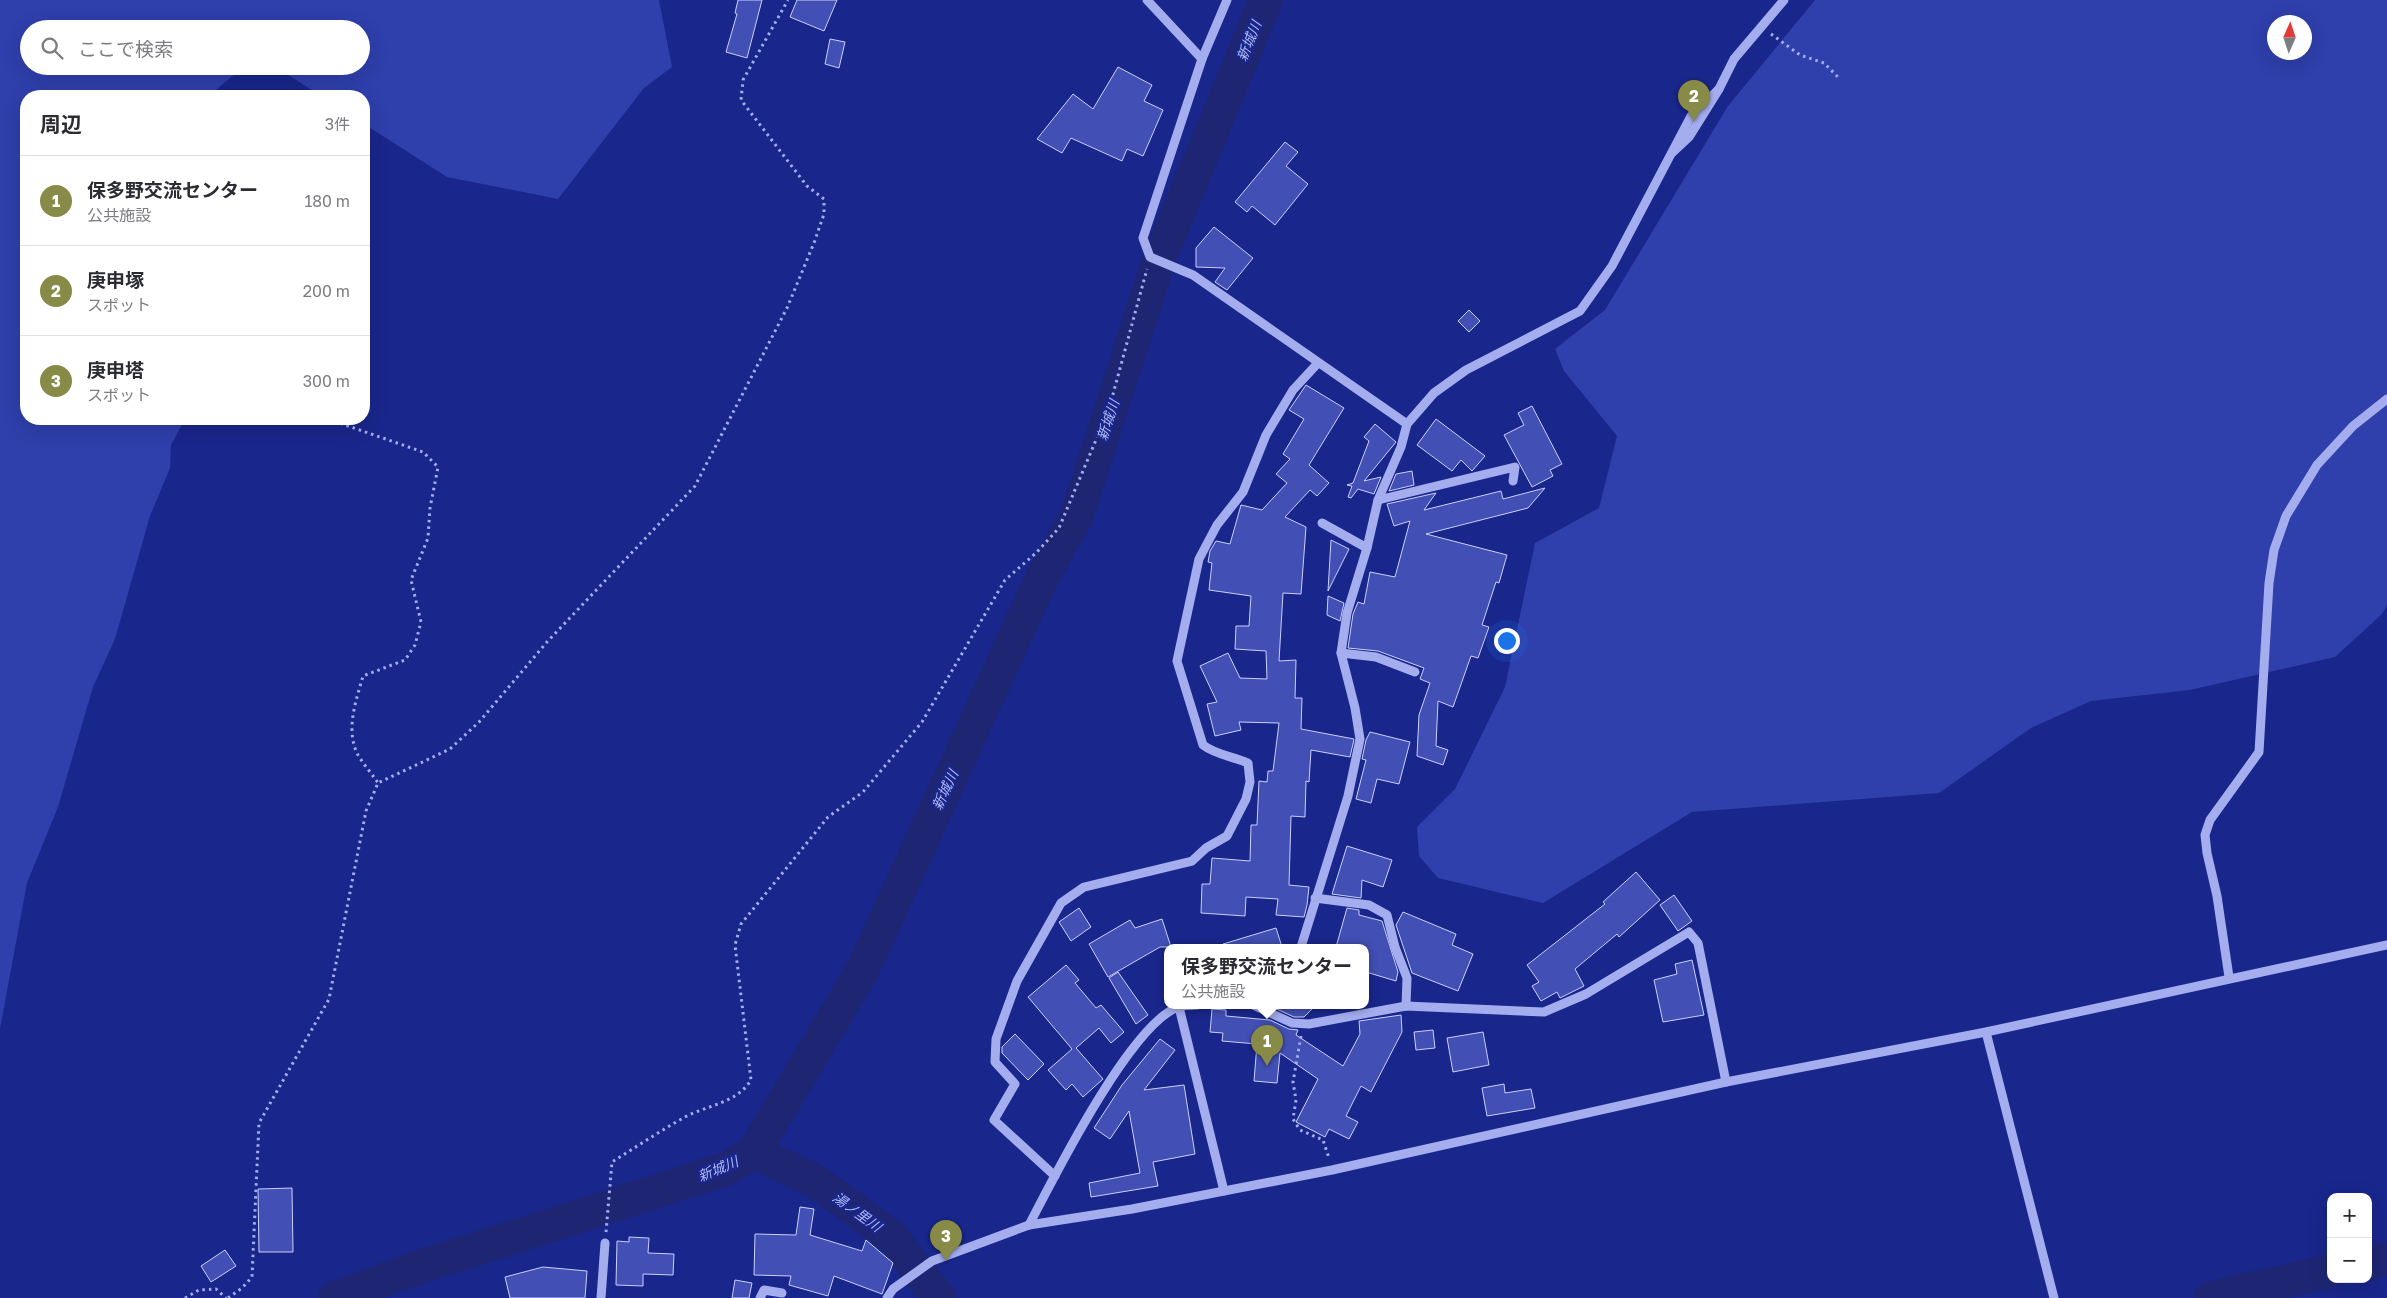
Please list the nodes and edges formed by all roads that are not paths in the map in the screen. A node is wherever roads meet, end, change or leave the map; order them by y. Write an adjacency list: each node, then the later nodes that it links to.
1 (1147, 0): 4 (street)
2 (1227, 0): 4 (street)
3 (1784, 0): 7 (street)
4 (1202, 59): 5 (street)
5 (1318, 363): 7 (street); 24 (street)
6 (2387, 399): 17 (street)
7 (1407, 424): 9 (street)
8 (1513, 481): 9 (street)
9 (1378, 500): 11 (street)
10 (1322, 523): 11 (street)
11 (1367, 548): 12 (street)
12 (1341, 653): 13 (street); 14 (street)
13 (1415, 672)
14 (1315, 898): 15 (street); 18 (street)
15 (1302, 944)
16 (2387, 945): 17 (street)
17 (2229, 978): 22 (street)
18 (1406, 1006): 21 (street); 23 (street)
19 (1175, 1009): 24 (street)
20 (1178, 1009): 25 (street)
21 (1262, 1009)
22 (1986, 1032): 23 (street); 32 (street)
23 (1726, 1082): 25 (street)
24 (1055, 1176): 26 (street)
25 (1224, 1191): 26 (street)
26 (1029, 1225): 31 (street)
27 (605, 1243): 29 (street)
28 (782, 1294): 30 (street)
29 (602, 1298)
30 (760, 1298)
31 (888, 1298)
32 (2054, 1298)

